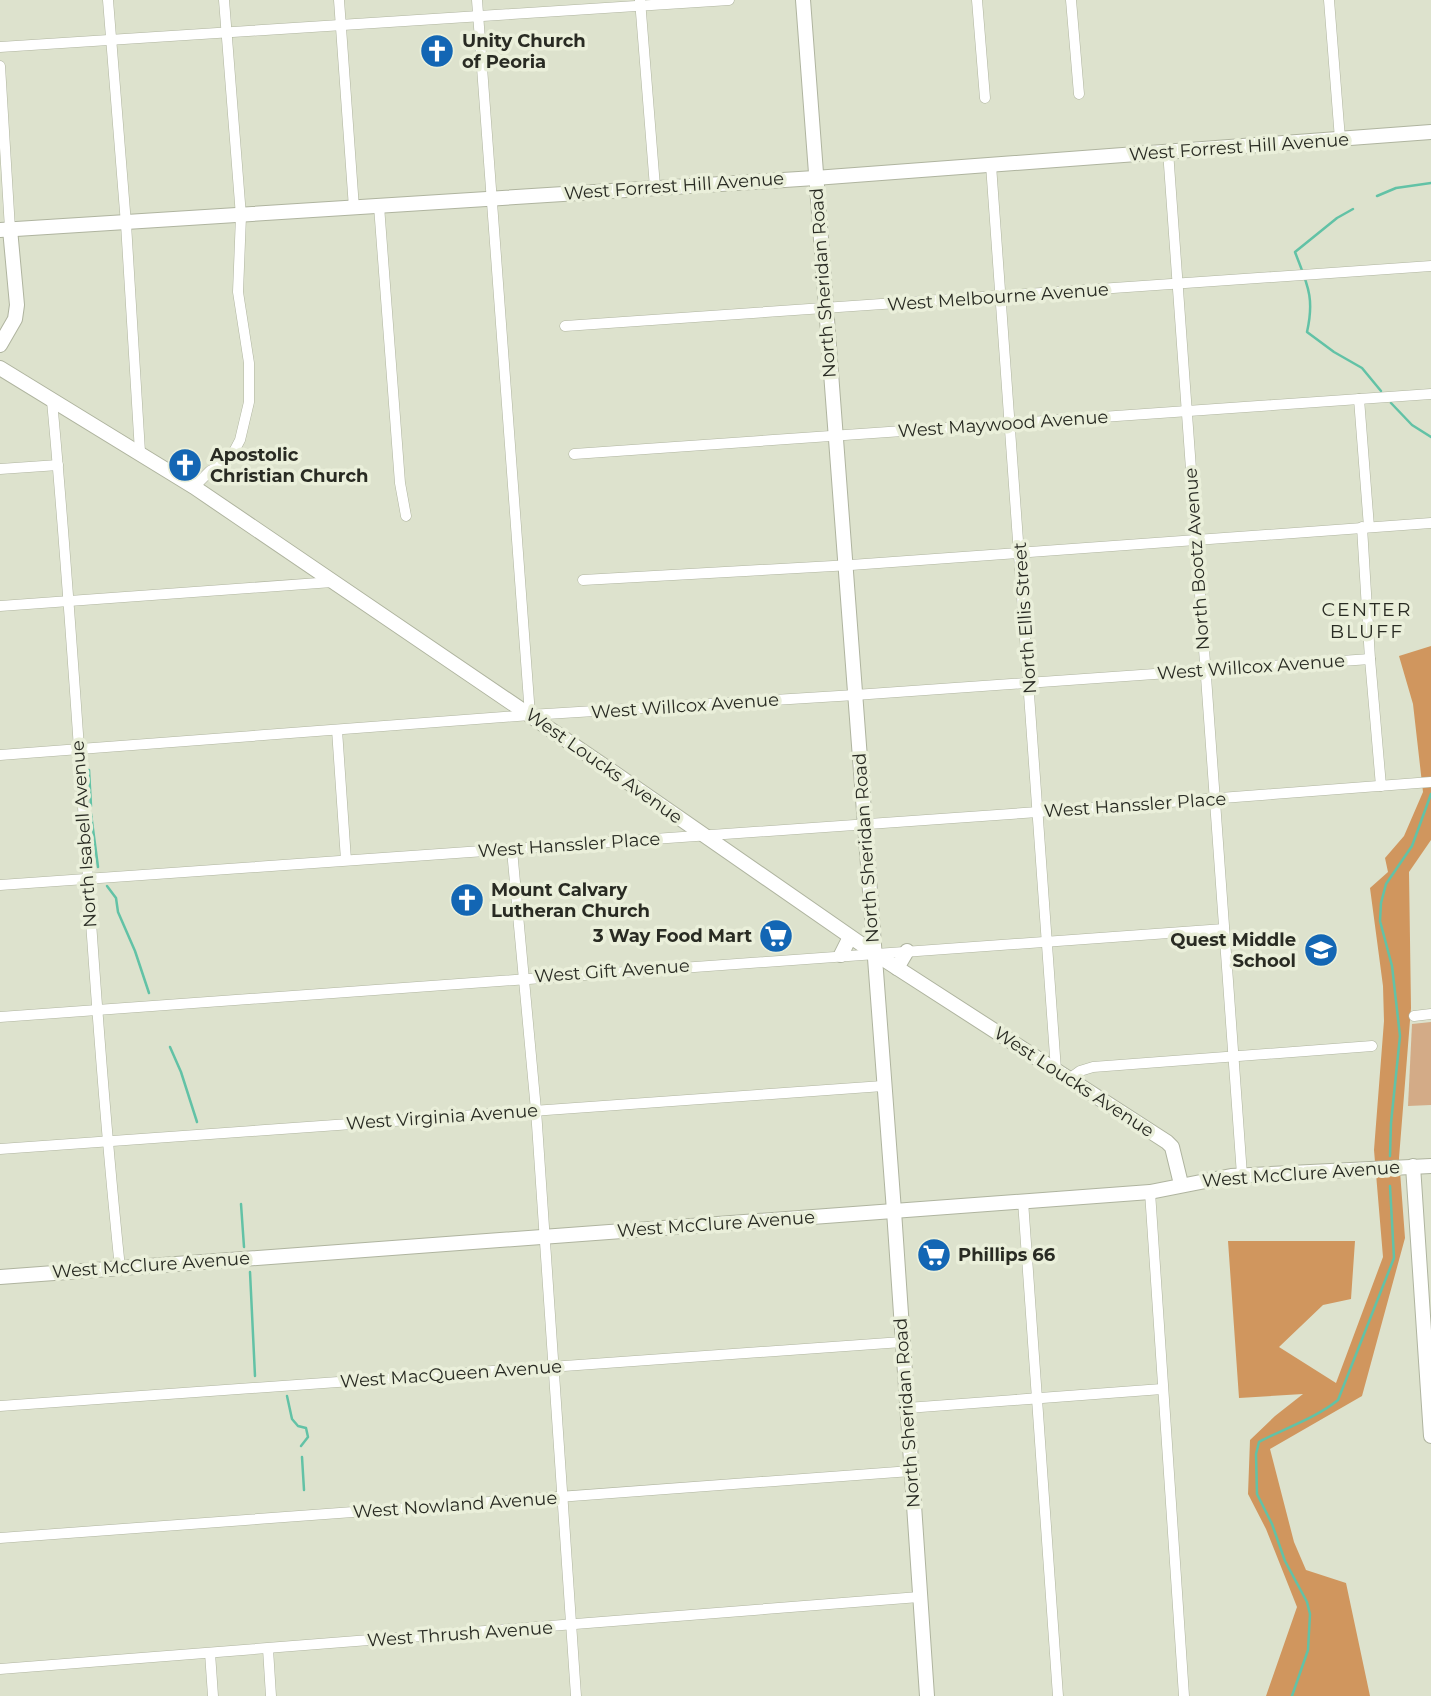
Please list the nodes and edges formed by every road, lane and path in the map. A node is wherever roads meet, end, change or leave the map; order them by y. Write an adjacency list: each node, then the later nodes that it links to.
1 (108, 0): 14 (street)
2 (224, 0): 13 (street)
3 (339, 0): 12 (street)
4 (477, 0): 11 (street)
5 (729, 0): 10 (street)
6 (803, 0): 23 (street, North Sheridan Road)
7 (977, 0): 18 (street)
8 (1071, 0): 17 (street)
9 (1329, 0): 20 (street)
10 (640, 3): 11 (street); 24 (street)
11 (478, 17): 12 (street); 25 (street)
12 (342, 25): 13 (street); 27 (street)
13 (226, 32): 14 (street); 28 (street)
14 (111, 40): 15 (street); 29 (street)
15 (0, 47)
16 (0, 66): 30 (street)
17 (1079, 94)
18 (985, 99)
19 (1431, 132): 20 (street, West Forrest Hill Avenue)
20 (1340, 139): 21 (street, West Forrest Hill Avenue)
21 (1168, 151): 22 (street, West Forrest Hill Avenue); 32 (street, North Bootz Avenue)
22 (991, 165): 23 (street, West Forrest Hill Avenue); 33 (street, North Ellis Street)
23 (815, 178): 24 (street, West Forrest Hill Avenue); 34 (street, North Sheridan Road)
24 (655, 187): 25 (street, West Forrest Hill Avenue)
25 (491, 199): 26 (street, West Forrest Hill Avenue); 63 (street)
26 (379, 206): 27 (street, West Forrest Hill Avenue); 49 (street)
27 (354, 208): 28 (street, West Forrest Hill Avenue)
28 (241, 216): 29 (street, West Forrest Hill Avenue); 48 (street)
29 (126, 223): 30 (street, West Forrest Hill Avenue); 44 (street)
30 (5, 230): 36 (street)
31 (1431, 266): 32 (street, West Melbourne Avenue)
32 (1178, 284): 33 (street, West Melbourne Avenue); 41 (street, North Bootz Avenue)
33 (1001, 296): 34 (street, West Melbourne Avenue); 42 (street, North Ellis Street)
34 (826, 309): 35 (street, West Melbourne Avenue); 43 (street, North Sheridan Road)
35 (565, 326)
36 (0, 345)
37 (0, 368): 40 (street, West Loucks Avenue)
38 (1431, 394): 39 (street, West Maywood Avenue)
39 (1359, 399): 41 (street, West Maywood Avenue); 51 (street)
40 (52, 401): 44 (street, West Loucks Avenue); 46 (street, North Isabell Avenue)
41 (1186, 411): 42 (street, West Maywood Avenue); 52 (street, North Bootz Avenue)
42 (1011, 424): 43 (street, West Maywood Avenue); 53 (street, North Ellis Street)
43 (835, 437): 45 (street, West Maywood Avenue); 54 (street, North Sheridan Road)
44 (140, 452): 48 (street, West Loucks Avenue)
45 (574, 454)
46 (58, 465): 47 (street); 57 (street, North Isabell Avenue)
47 (0, 469)
48 (194, 487): 56 (street, West Loucks Avenue)
49 (406, 516)
50 (1431, 523): 51 (street)
51 (1366, 527): 52 (street); 59 (street)
52 (1195, 540): 53 (street); 60 (street, North Bootz Avenue)
53 (1020, 554): 54 (street); 61 (street, North Ellis Street)
54 (845, 566): 55 (street); 62 (street, North Sheridan Road)
55 (583, 580)
56 (332, 582): 57 (street); 63 (street, West Loucks Avenue)
57 (68, 601): 58 (street); 65 (street, North Isabell Avenue)
58 (0, 606)
59 (1370, 659): 60 (street, West Willcox Avenue); 68 (street)
60 (1205, 670): 61 (street, West Willcox Avenue); 69 (street, North Bootz Avenue)
61 (1030, 682): 62 (street, West Willcox Avenue); 70 (street, North Ellis Street)
62 (855, 695): 63 (street, West Willcox Avenue); 71 (street, North Sheridan Road)
63 (530, 715): 64 (street, West Willcox Avenue); 72 (street, West Loucks Avenue)
64 (337, 730): 65 (street, West Willcox Avenue); 74 (street)
65 (78, 749): 66 (street, West Willcox Avenue); 75 (street, North Isabell Avenue)
66 (0, 755)
67 (1431, 782): 68 (street, West Hanssler Place)
68 (1381, 786): 69 (street, West Hanssler Place)
69 (1214, 799): 70 (street, West Hanssler Place); 77 (street, North Bootz Avenue)
70 (1038, 812): 71 (street, West Hanssler Place); 79 (street, North Ellis Street)
71 (864, 825): 72 (street, West Hanssler Place); 81 (street, North Sheridan Road)
72 (704, 835): 73 (street, West Hanssler Place); 78 (street, West Loucks Avenue)
73 (512, 850): 74 (street, West Hanssler Place); 84 (street)
74 (346, 860): 75 (street, West Hanssler Place)
75 (87, 879): 76 (street, West Hanssler Place); 85 (street, North Isabell Avenue)
76 (0, 885)
77 (1224, 929): 79 (street, West Gift Avenue); 90 (street, North Bootz Avenue)
78 (850, 937): 81 (street, West Loucks Avenue); 82 (street)
79 (1048, 942): 80 (street, West Gift Avenue); 91 (street, North Ellis Street)
80 (908, 951): 81 (street, West Gift Avenue); 83 (street)
81 (874, 953): 82 (street, West Gift Avenue); 83 (street, West Loucks Avenue); 92 (street, North Sheridan Road)
82 (841, 955): 84 (street, West Gift Avenue)
83 (897, 968): 91 (street, West Loucks Avenue)
84 (523, 978): 85 (street, West Gift Avenue); 93 (street)
85 (99, 1011): 88 (street, West Gift Avenue); 94 (street, North Isabell Avenue)
86 (1431, 1014): 87 (street)
87 (1414, 1016)
88 (0, 1017)
89 (1372, 1046): 90 (street)
90 (1234, 1057): 91 (street); 98 (street, North Bootz Avenue)
91 (1063, 1075): 99 (street, West Loucks Avenue)
92 (883, 1086): 93 (street, West Virginia Avenue); 102 (street, North Sheridan Road)
93 (536, 1110): 94 (street, West Virginia Avenue); 103 (street)
94 (108, 1141): 95 (street, West Virginia Avenue); 104 (street, North Isabell Avenue)
95 (0, 1149)
96 (1413, 1166): 97 (street, West McClure Avenue); 98 (street, West McClure Avenue); 112 (street)
97 (1431, 1166)
98 (1242, 1175): 99 (street, West McClure Avenue)
99 (1181, 1184): 100 (street, West McClure Avenue)
100 (1150, 1192): 101 (street, West McClure Avenue); 108 (street)
101 (1023, 1201): 102 (street, West McClure Avenue); 109 (street)
102 (894, 1211): 103 (street, West McClure Avenue); 106 (street, North Sheridan Road)
103 (544, 1237): 104 (street, West McClure Avenue); 107 (street)
104 (120, 1268): 105 (street, West McClure Avenue)
105 (0, 1276)
106 (902, 1342): 107 (street, West MacQueen Avenue); 111 (street, North Sheridan Road)
107 (554, 1367): 110 (street, West MacQueen Avenue); 114 (street)
108 (1162, 1389): 109 (street); 126 (street)
109 (1036, 1398): 111 (street); 125 (street)
110 (0, 1406)
111 (906, 1408): 113 (street, North Sheridan Road)
112 (1431, 1436)
113 (911, 1471): 114 (street, West Nowland Avenue); 116 (street, North Sheridan Road)
114 (563, 1497): 115 (street, West Nowland Avenue); 117 (street)
115 (0, 1538)
116 (919, 1598): 117 (street, West Thrush Avenue); 124 (street, North Sheridan Road)
117 (572, 1626): 118 (street, West Thrush Avenue); 123 (street)
118 (268, 1649): 119 (street, West Thrush Avenue); 122 (street)
119 (210, 1653): 120 (street, West Thrush Avenue); 121 (street)
120 (0, 1669)
121 (213, 1696)
122 (271, 1696)
123 (576, 1696)
124 (927, 1696)
125 (1058, 1696)
126 (1184, 1696)

